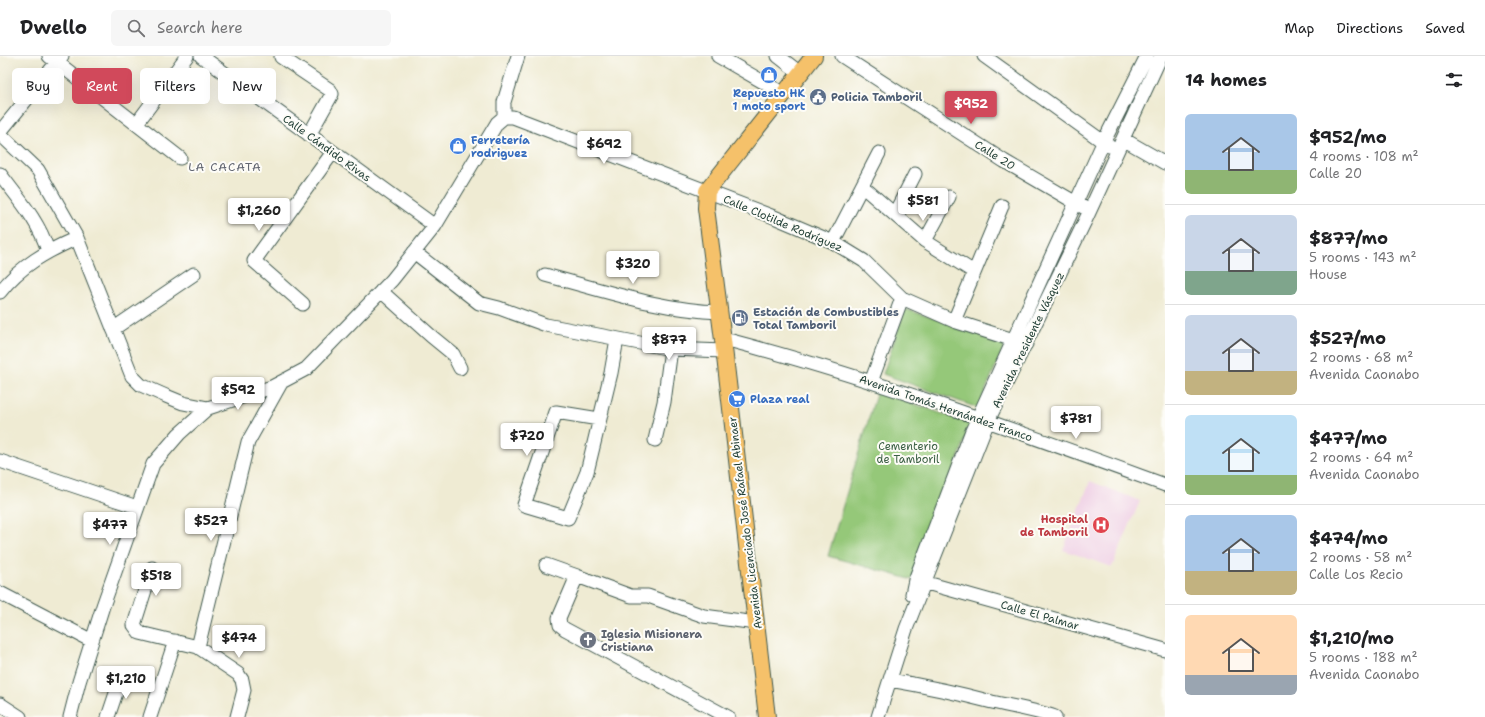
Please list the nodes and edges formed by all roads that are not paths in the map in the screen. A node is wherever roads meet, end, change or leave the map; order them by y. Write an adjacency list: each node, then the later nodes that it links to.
1 (187, 56): 16 (street)
2 (201, 56): 18 (street, Calle Cándido Rivas)
3 (518, 56): 15 (street)
4 (718, 56): 14 (street)
5 (778, 56): 13 (street)
6 (814, 56): 13 (main road)
7 (842, 56): 30 (street, Calle 20)
8 (984, 56): 19 (street)
9 (1147, 56): 19 (street, Avenida Presidente Vásquez)
10 (1161, 56): 20 (street, Avenida Presidente Vásquez)
11 (281, 57): 18 (street)
12 (56, 58): 16 (street); 17 (street)
13 (800, 73): 14 (main road)
14 (784, 94): 28 (main road)
15 (504, 117): 28 (street, Calle Clotilde Rodríguez); 34 (street)
16 (137, 123): 23 (street)
17 (0, 133): 35 (street)
18 (309, 135): 21 (street, Calle Cándido Rivas)
19 (1102, 143): 20 (street); 30 (street, Avenida Presidente Vásquez)
20 (1120, 145): 24 (street); 32 (street, Avenida Presidente Vásquez)
21 (333, 152): 34 (street, Calle Cándido Rivas); 46 (street)
22 (879, 153): 27 (street)
23 (180, 158)
24 (1165, 163)
25 (0, 174): 38 (street)
26 (914, 174): 33 (street)
27 (862, 186): 33 (street); 37 (street)
28 (707, 191): 37 (street, Calle Clotilde Rodríguez); 47 (main road, Avenida Licenciado José Rafael Abinaer)
29 (949, 197): 36 (street)
30 (1075, 203): 32 (street, Calle 20); 51 (street, Avenida Presidente Vásquez)
31 (1002, 206): 40 (street)
32 (1090, 210): 52 (street, Avenida Presidente Vásquez)
33 (895, 214): 36 (street)
34 (435, 226): 39 (street)
35 (77, 238): 38 (street); 49 (street)
36 (925, 241): 40 (street)
37 (833, 242): 45 (street, Calle Clotilde Rodríguez)
38 (48, 251): 44 (street)
39 (414, 252): 43 (street); 50 (street, Avenida Tomás Hernández Franco)
40 (974, 272): 48 (street)
41 (194, 274): 49 (street)
42 (544, 275): 47 (street)
43 (381, 291): 55 (street); 57 (street)
44 (0, 292)
45 (902, 298): 48 (street, Calle Clotilde Rodríguez); 56 (street)
46 (303, 304)
47 (720, 312): 53 (main road, Avenida Licenciado José Rafael Abinaer)
48 (954, 321): 51 (street, Calle Clotilde Rodríguez)
49 (113, 329): 58 (street)
50 (617, 339): 54 (street, Avenida Tomás Hernández Franco); 59 (street)
51 (1013, 340): 52 (street, Calle Clotilde Rodríguez); 60 (street, Avenida Presidente Vásquez)
52 (1026, 344): 60 (street, Avenida Presidente Vásquez)
53 (724, 346): 54 (street, Avenida Tomás Hernández Franco); 56 (street, Avenida Tomás Hernández Franco); 70 (main road, Avenida Licenciado José Rafael Abinaer)
54 (671, 349): 61 (street)
55 (460, 368)
56 (872, 382): 60 (street, Avenida Tomás Hernández Franco)
57 (281, 383): 58 (street); 73 (street)
58 (208, 408): 64 (street)
59 (598, 419): 59 (street)
60 (983, 419): 63 (street, Avenida Tomás Hernández Franco); 68 (street, Avenida Presidente Vásquez)
61 (655, 440)
62 (0, 461): 64 (street)
63 (1165, 485)
64 (137, 507): 71 (street)
65 (546, 565): 67 (street)
66 (152, 568): 72 (street)
67 (577, 576): 70 (street); 83 (street)
68 (920, 581): 74 (street, Calle El Palmar); 76 (street, Avenida Presidente Vásquez)
69 (0, 593): 71 (street)
70 (756, 623): 84 (main road, Avenida Licenciado José Rafael Abinaer)
71 (92, 641): 79 (street)
72 (175, 641): 73 (street); 81 (street)
73 (198, 647): 82 (street)
74 (1165, 650)
75 (122, 675): 80 (street)
76 (890, 680): 85 (street, Avenida Presidente Vásquez); 86 (street)
77 (0, 704): 78 (street)
78 (20, 717)
79 (70, 717)
80 (108, 717)
81 (150, 717)
82 (236, 717)
83 (728, 717)
84 (767, 717)
85 (878, 717)
86 (1055, 717)

